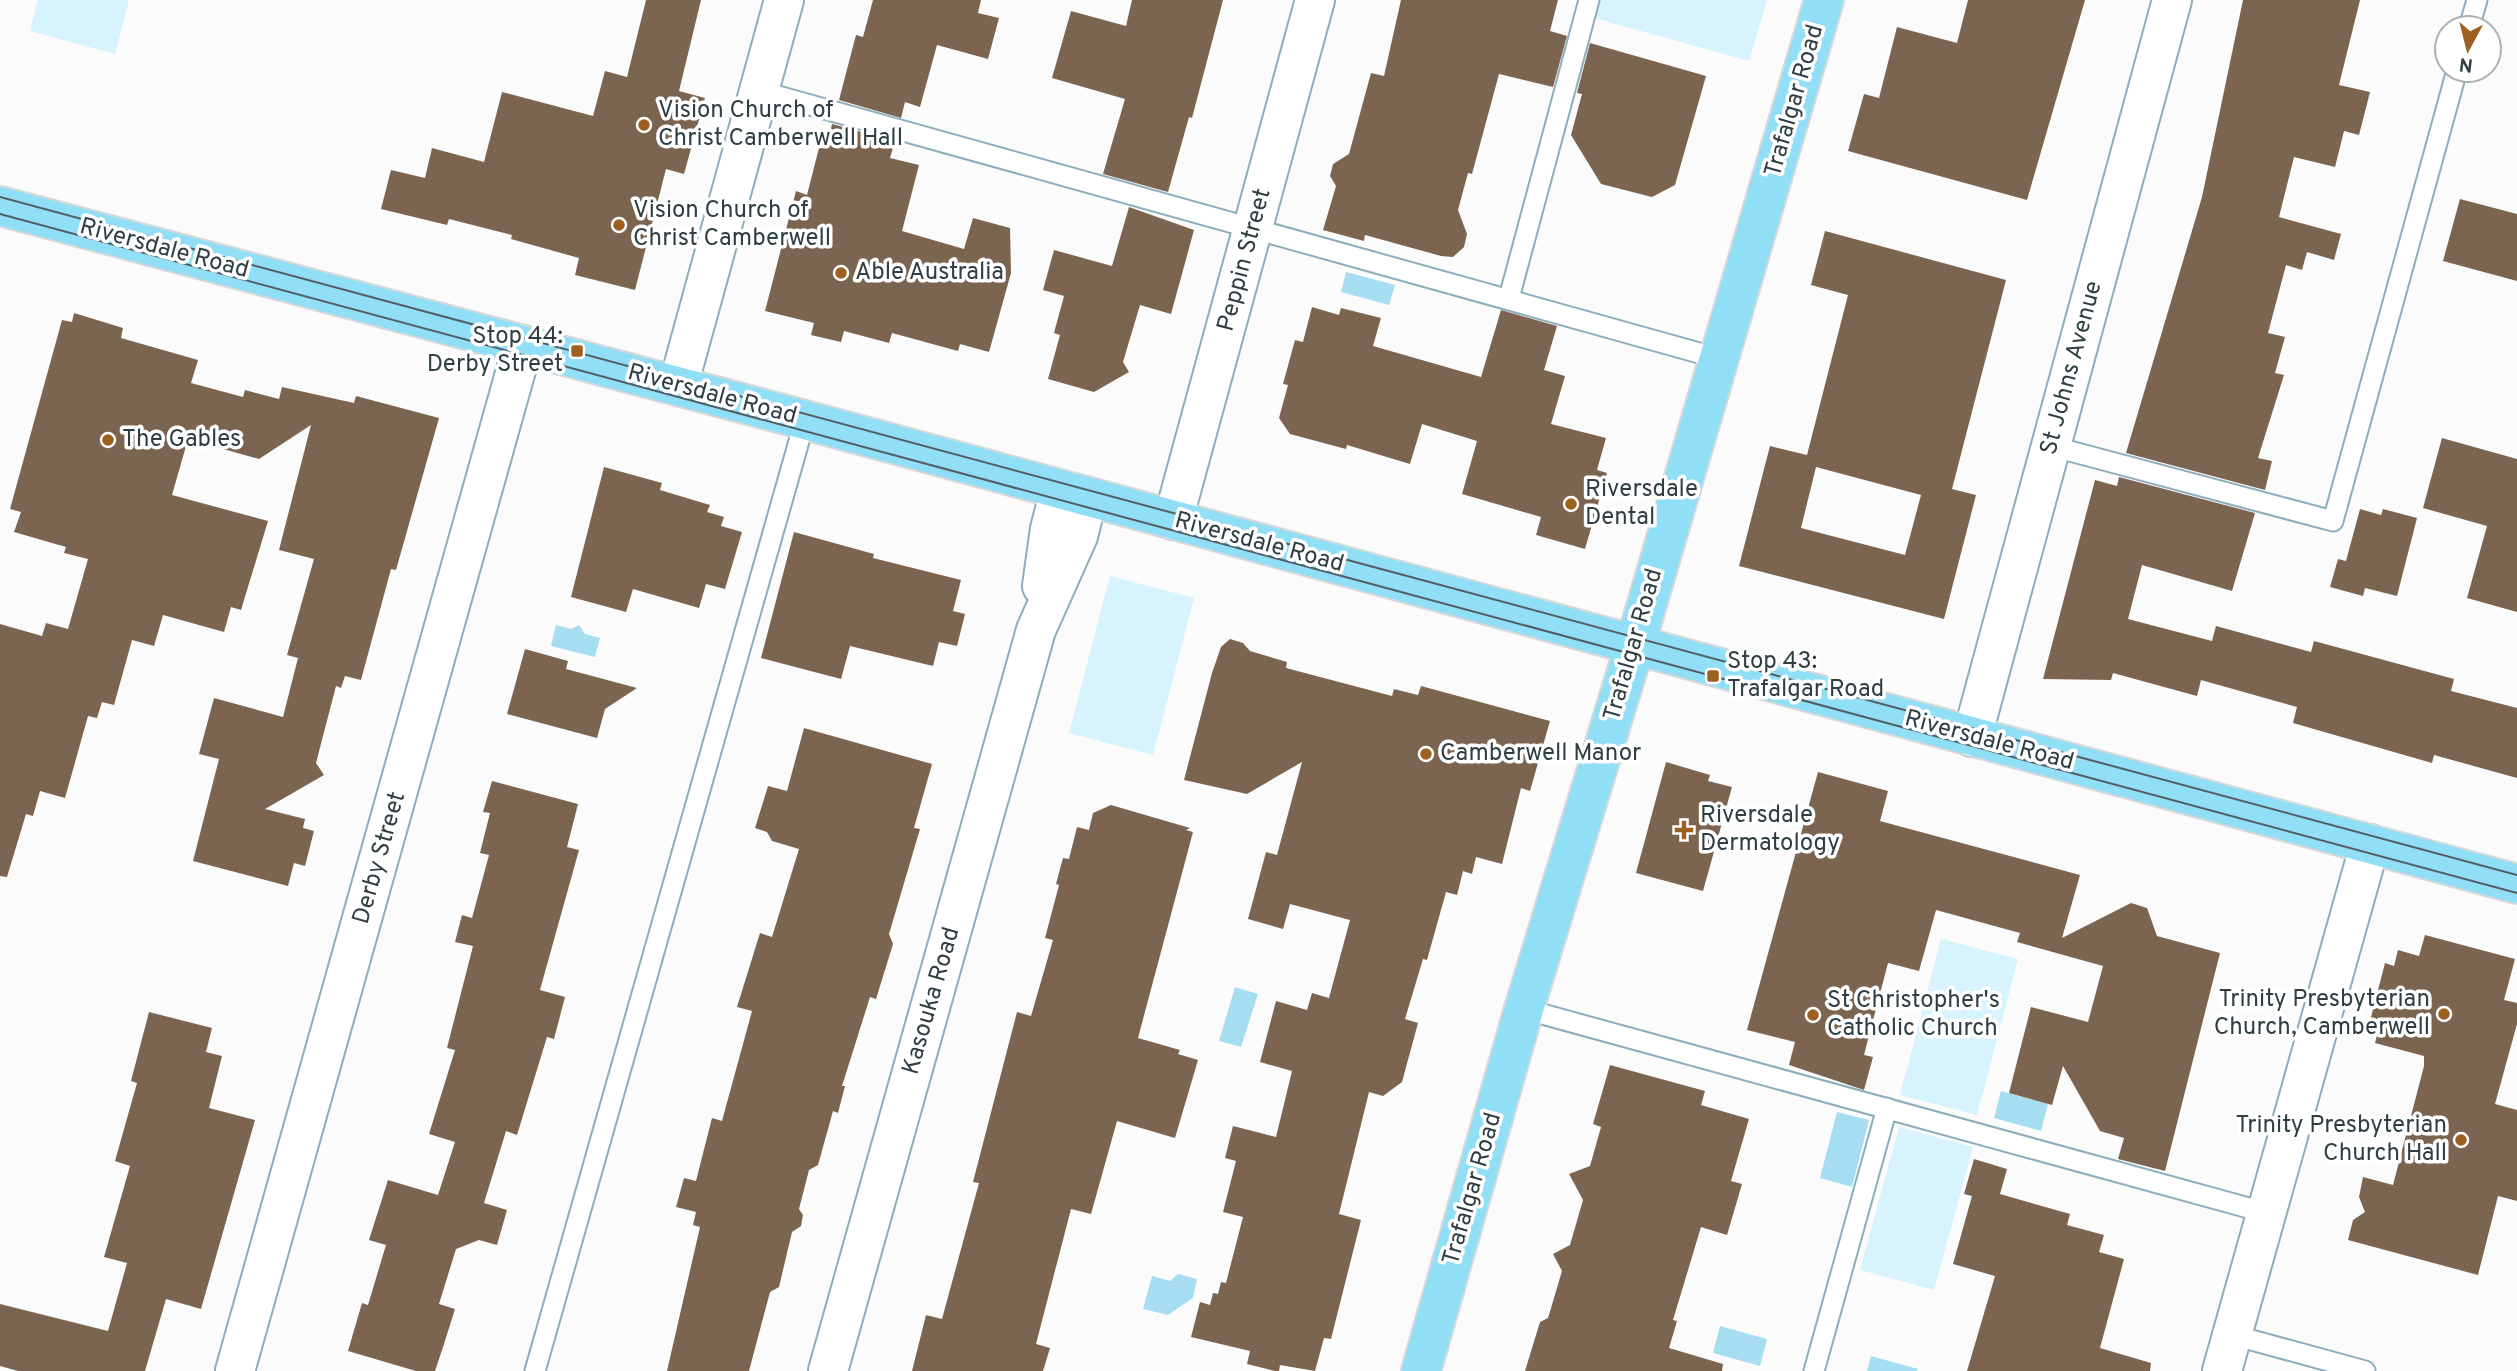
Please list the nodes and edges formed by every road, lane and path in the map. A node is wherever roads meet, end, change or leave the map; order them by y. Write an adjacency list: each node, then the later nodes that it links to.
1 (785, 0): 7 (street)
2 (1315, 0): 9 (street, Peppin Street)
3 (1589, 0): 10 (lane)
4 (1824, 0): 12 (main road, Trafalgar Road)
5 (2172, 0): 15 (street, St Johns Avenue)
6 (2453, 84): 15 (lane)
7 (760, 90): 9 (lane); 13 (street)
8 (2, 213): 11 (main road, Riversdale Road)
9 (1254, 229): 10 (lane); 17 (street, Peppin Street)
10 (1509, 298): 12 (lane)
11 (523, 345): 13 (main road, Riversdale Road); 26 (street, Derby Street)
12 (1717, 358): 18 (main road, Trafalgar Road)
13 (678, 386): 14 (main road, Riversdale Road)
14 (805, 420): 16 (main road, Riversdale Road); 27 (lane)
15 (2051, 446): 19 (street, St Johns Avenue)
16 (1074, 493): 17 (main road, Riversdale Road); 28 (street, Kasouka Road)
17 (1173, 520): 18 (main road, Riversdale Road)
18 (1635, 645): 19 (main road, Riversdale Road); 22 (main road, Trafalgar Road)
19 (1972, 737): 20 (main road, Riversdale Road)
20 (2370, 844): 21 (main road, Riversdale Road); 24 (street)
21 (2517, 884)
22 (1524, 1009): 23 (lane); 29 (main road, Trafalgar Road)
23 (1887, 1108): 24 (lane); 30 (lane)
24 (2267, 1213): 25 (street)
25 (2233, 1335): 31 (street); 32 (lane)
26 (235, 1371)
27 (535, 1371)
28 (828, 1371)
29 (1422, 1371)
30 (1814, 1371)
31 (2222, 1371)
32 (2365, 1371)

